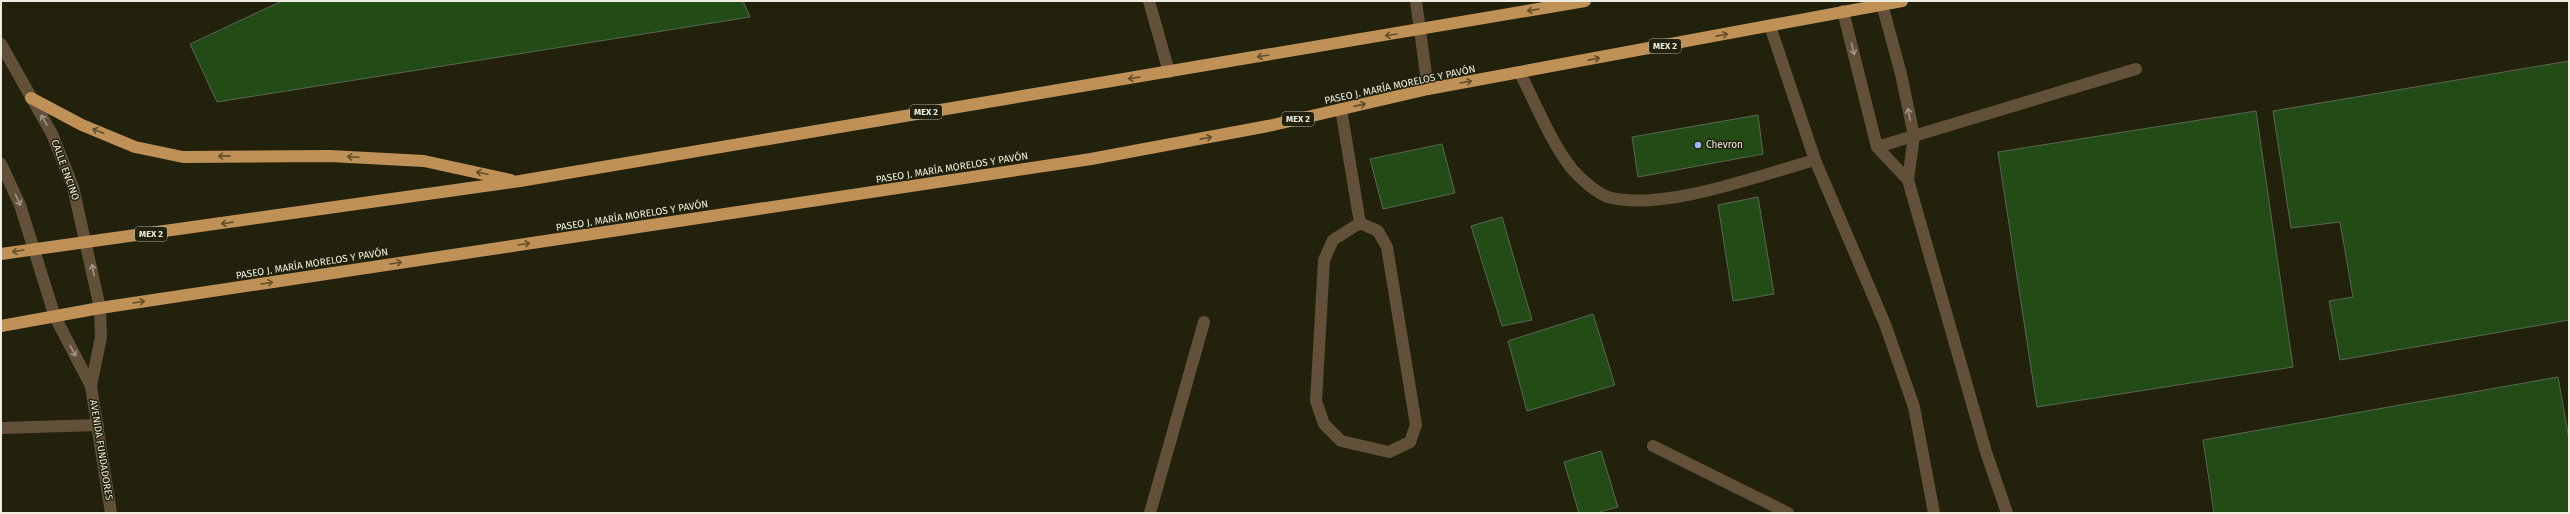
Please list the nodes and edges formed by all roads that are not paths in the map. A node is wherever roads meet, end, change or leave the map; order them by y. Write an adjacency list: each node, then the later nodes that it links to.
1 (1149, 1): 11 (street)
2 (1416, 1): 8 (street)
3 (1585, 1): 8 (highway, MEX 2, one-way to 8)
4 (1902, 1): 5 (highway, PASEO J. MARÍA MORELOS Y PAVÓN / MEX 2)
5 (1882, 4): 6 (highway, PASEO J. MARÍA MORELOS Y PAVÓN / MEX 2); 16 (street, one-way to 5)
6 (1843, 11): 7 (highway, PASEO J. MARÍA MORELOS Y PAVÓN / MEX 2); 17 (street, one-way to 17)
7 (1770, 26): 12 (highway, PASEO J. MARÍA MORELOS Y PAVÓN / MEX 2, one-way to 7); 18 (street)
8 (1419, 30): 11 (highway, MEX 2, one-way to 11); 13 (street)
9 (1, 44): 14 (street, CALLE ENCINO)
10 (2136, 69): 16 (street)
11 (1169, 72): 21 (highway, MEX 2, one-way to 21)
12 (1520, 73): 13 (highway, PASEO J. MARÍA MORELOS Y PAVÓN / MEX 2, one-way to 12); 18 (street)
13 (1428, 89): 15 (highway, PASEO J. MARÍA MORELOS Y PAVÓN / MEX 2, one-way to 13)
14 (31, 98): 21 (highway, one-way to 14); 23 (street, CALLE ENCINO, one-way to 14)
15 (1341, 109): 22 (street); 26 (highway, PASEO J. MARÍA MORELOS Y PAVÓN / MEX 2, one-way to 15)
16 (1914, 136): 17 (street); 20 (street)
17 (1877, 148): 20 (street)
18 (1815, 160): 37 (street)
19 (1, 164): 24 (street, one-way to 24)
20 (1908, 180): 38 (street)
21 (520, 181): 23 (highway, MEX 2, one-way to 23)
22 (1360, 223): 22 (street)
23 (88, 243): 24 (highway, MEX 2); 26 (street, CALLE ENCINO, one-way to 23)
24 (35, 249): 25 (highway, MEX 2, one-way to 25); 27 (street)
25 (1, 254)
26 (100, 308): 27 (highway, PASEO J. MARÍA MORELOS Y PAVÓN / MEX 2); 30 (street, AVENIDA FUNDADORES)
27 (55, 317): 29 (highway, PASEO J. MARÍA MORELOS Y PAVÓN / MEX 2); 30 (street, AVENIDA FUNDADORES, one-way to 30)
28 (1204, 322): 35 (street)
29 (1, 326)
30 (91, 386): 31 (street, AVENIDA FUNDADORES)
31 (98, 425): 32 (street); 34 (street, AVENIDA FUNDADORES)
32 (1, 428)
33 (1653, 446): 36 (street)
34 (111, 513)
35 (1150, 513)
36 (1788, 513)
37 (1934, 513)
38 (2007, 513)

